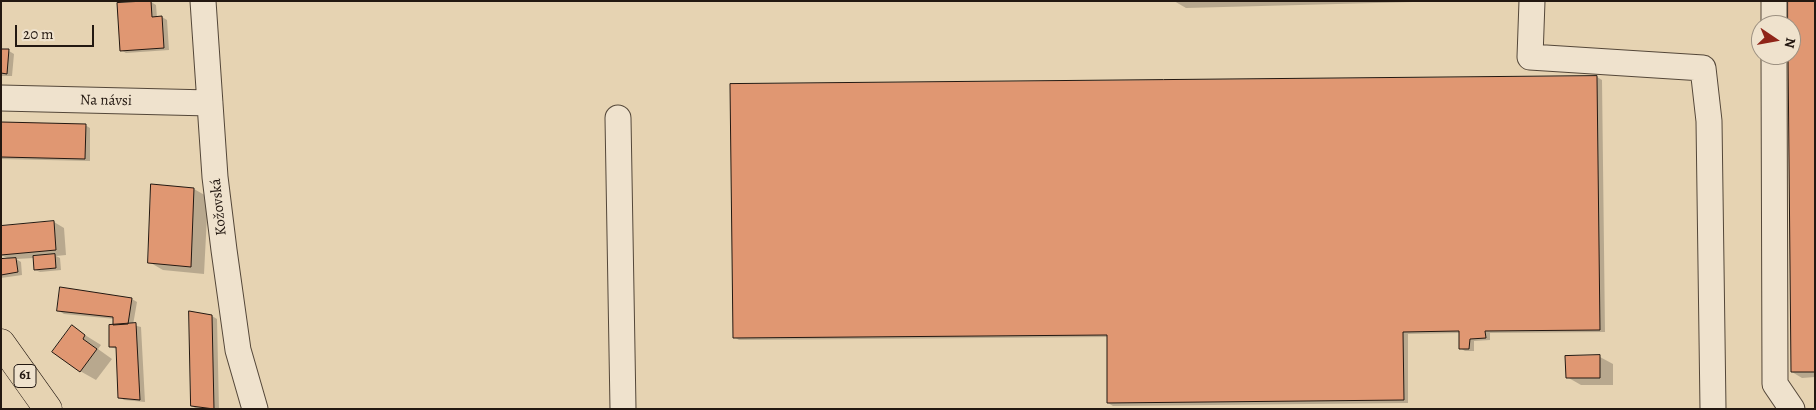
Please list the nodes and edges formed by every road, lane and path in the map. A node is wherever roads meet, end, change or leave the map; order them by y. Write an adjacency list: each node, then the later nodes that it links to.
1 (203, 1): 7 (street, Kožovská)
2 (1532, 1): 13 (street)
3 (1774, 1): 4 (street)
4 (1774, 15)
5 (1774, 65): 14 (street)
6 (1, 98): 7 (street, Na návsi)
7 (210, 103): 11 (street, Kožovská)
8 (618, 118): 12 (street)
9 (1, 343): 10 (main road, 61)
10 (51, 408)
11 (255, 409)
12 (623, 409)
13 (1713, 409)
14 (1792, 409)

